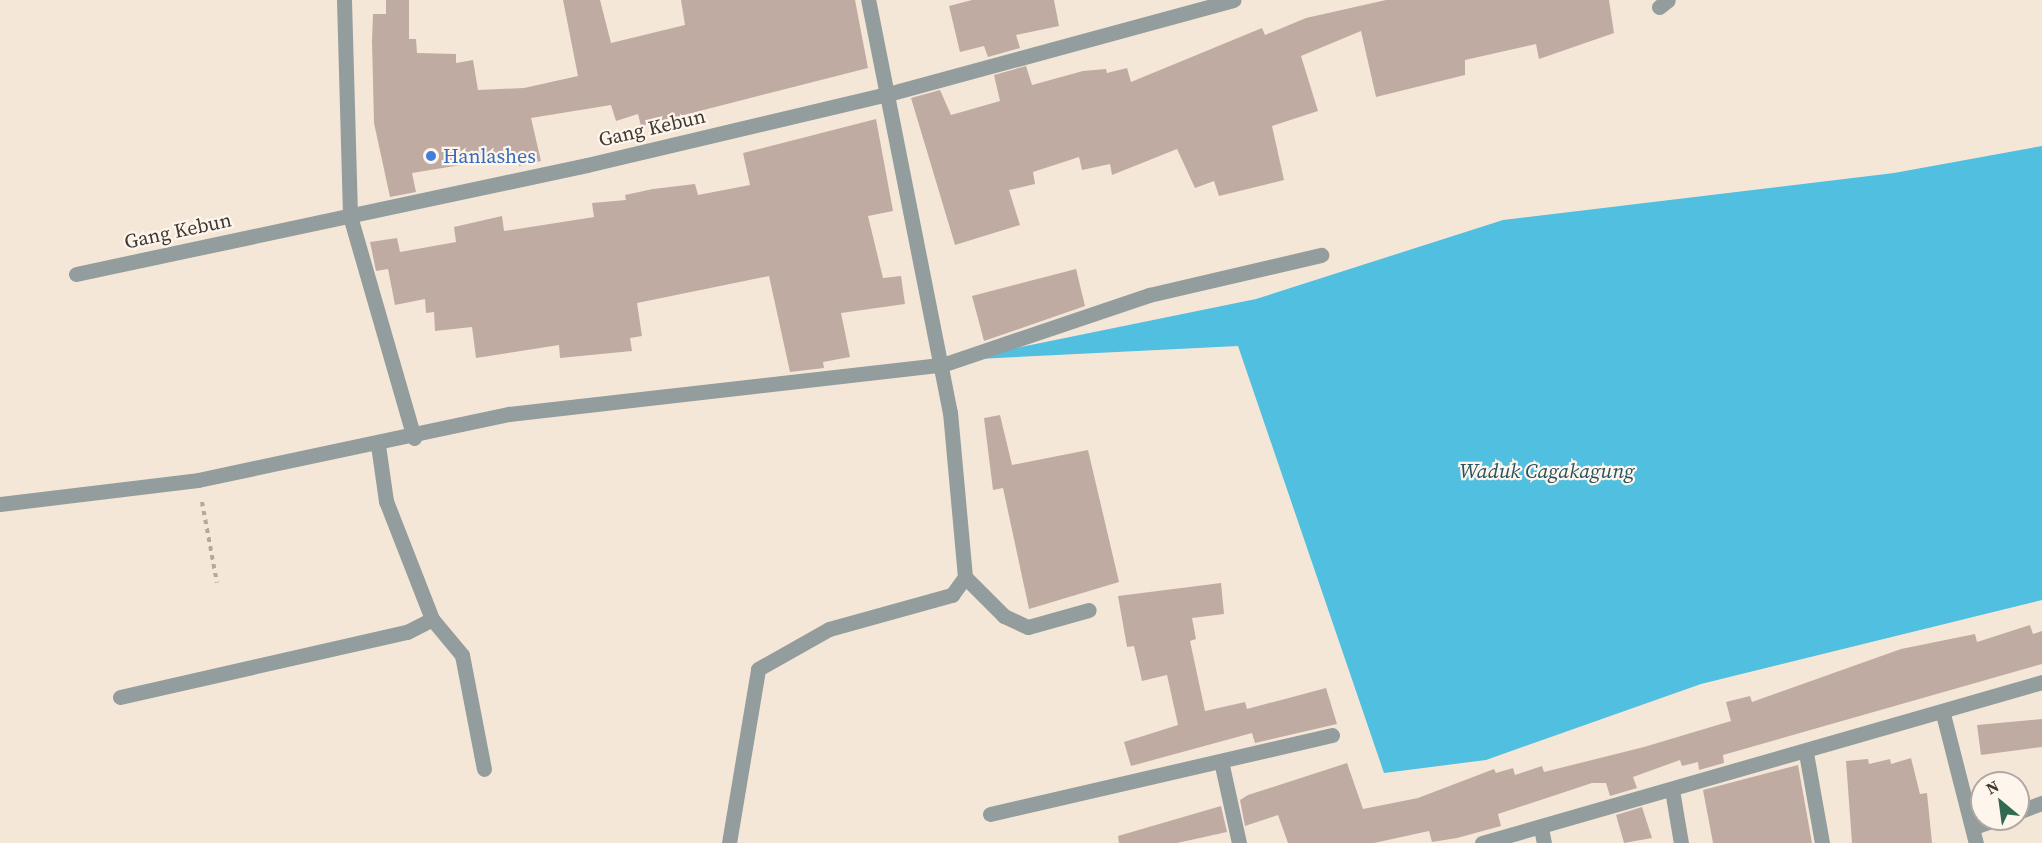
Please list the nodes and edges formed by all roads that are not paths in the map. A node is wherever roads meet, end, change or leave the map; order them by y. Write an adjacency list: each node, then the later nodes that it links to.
1 (344, 0): 5 (street)
2 (868, 0): 4 (street)
3 (1233, 0): 4 (street, Gang Kebun)
4 (888, 94): 5 (street, Gang Kebun); 8 (street)
5 (350, 216): 7 (street, Gang Kebun); 9 (street)
6 (1321, 255): 8 (street)
7 (76, 274)
8 (942, 365): 9 (street); 12 (street)
9 (414, 438): 10 (street)
10 (378, 445): 11 (street); 14 (street)
11 (0, 504)
12 (965, 578): 13 (street); 26 (street)
13 (1089, 610)
14 (432, 619): 16 (street); 21 (street)
15 (2042, 682): 17 (street)
16 (120, 698)
17 (1942, 714): 19 (street); 23 (street)
18 (1332, 735): 20 (street)
19 (1806, 753): 22 (street); 30 (street)
20 (1221, 761): 24 (street); 27 (street)
21 (483, 769)
22 (1672, 790): 25 (street); 29 (street)
23 (1970, 813)
24 (990, 814)
25 (1543, 836): 28 (street)
26 (729, 843)
27 (1239, 843)
28 (1482, 843)
29 (1681, 843)
30 (1822, 843)

